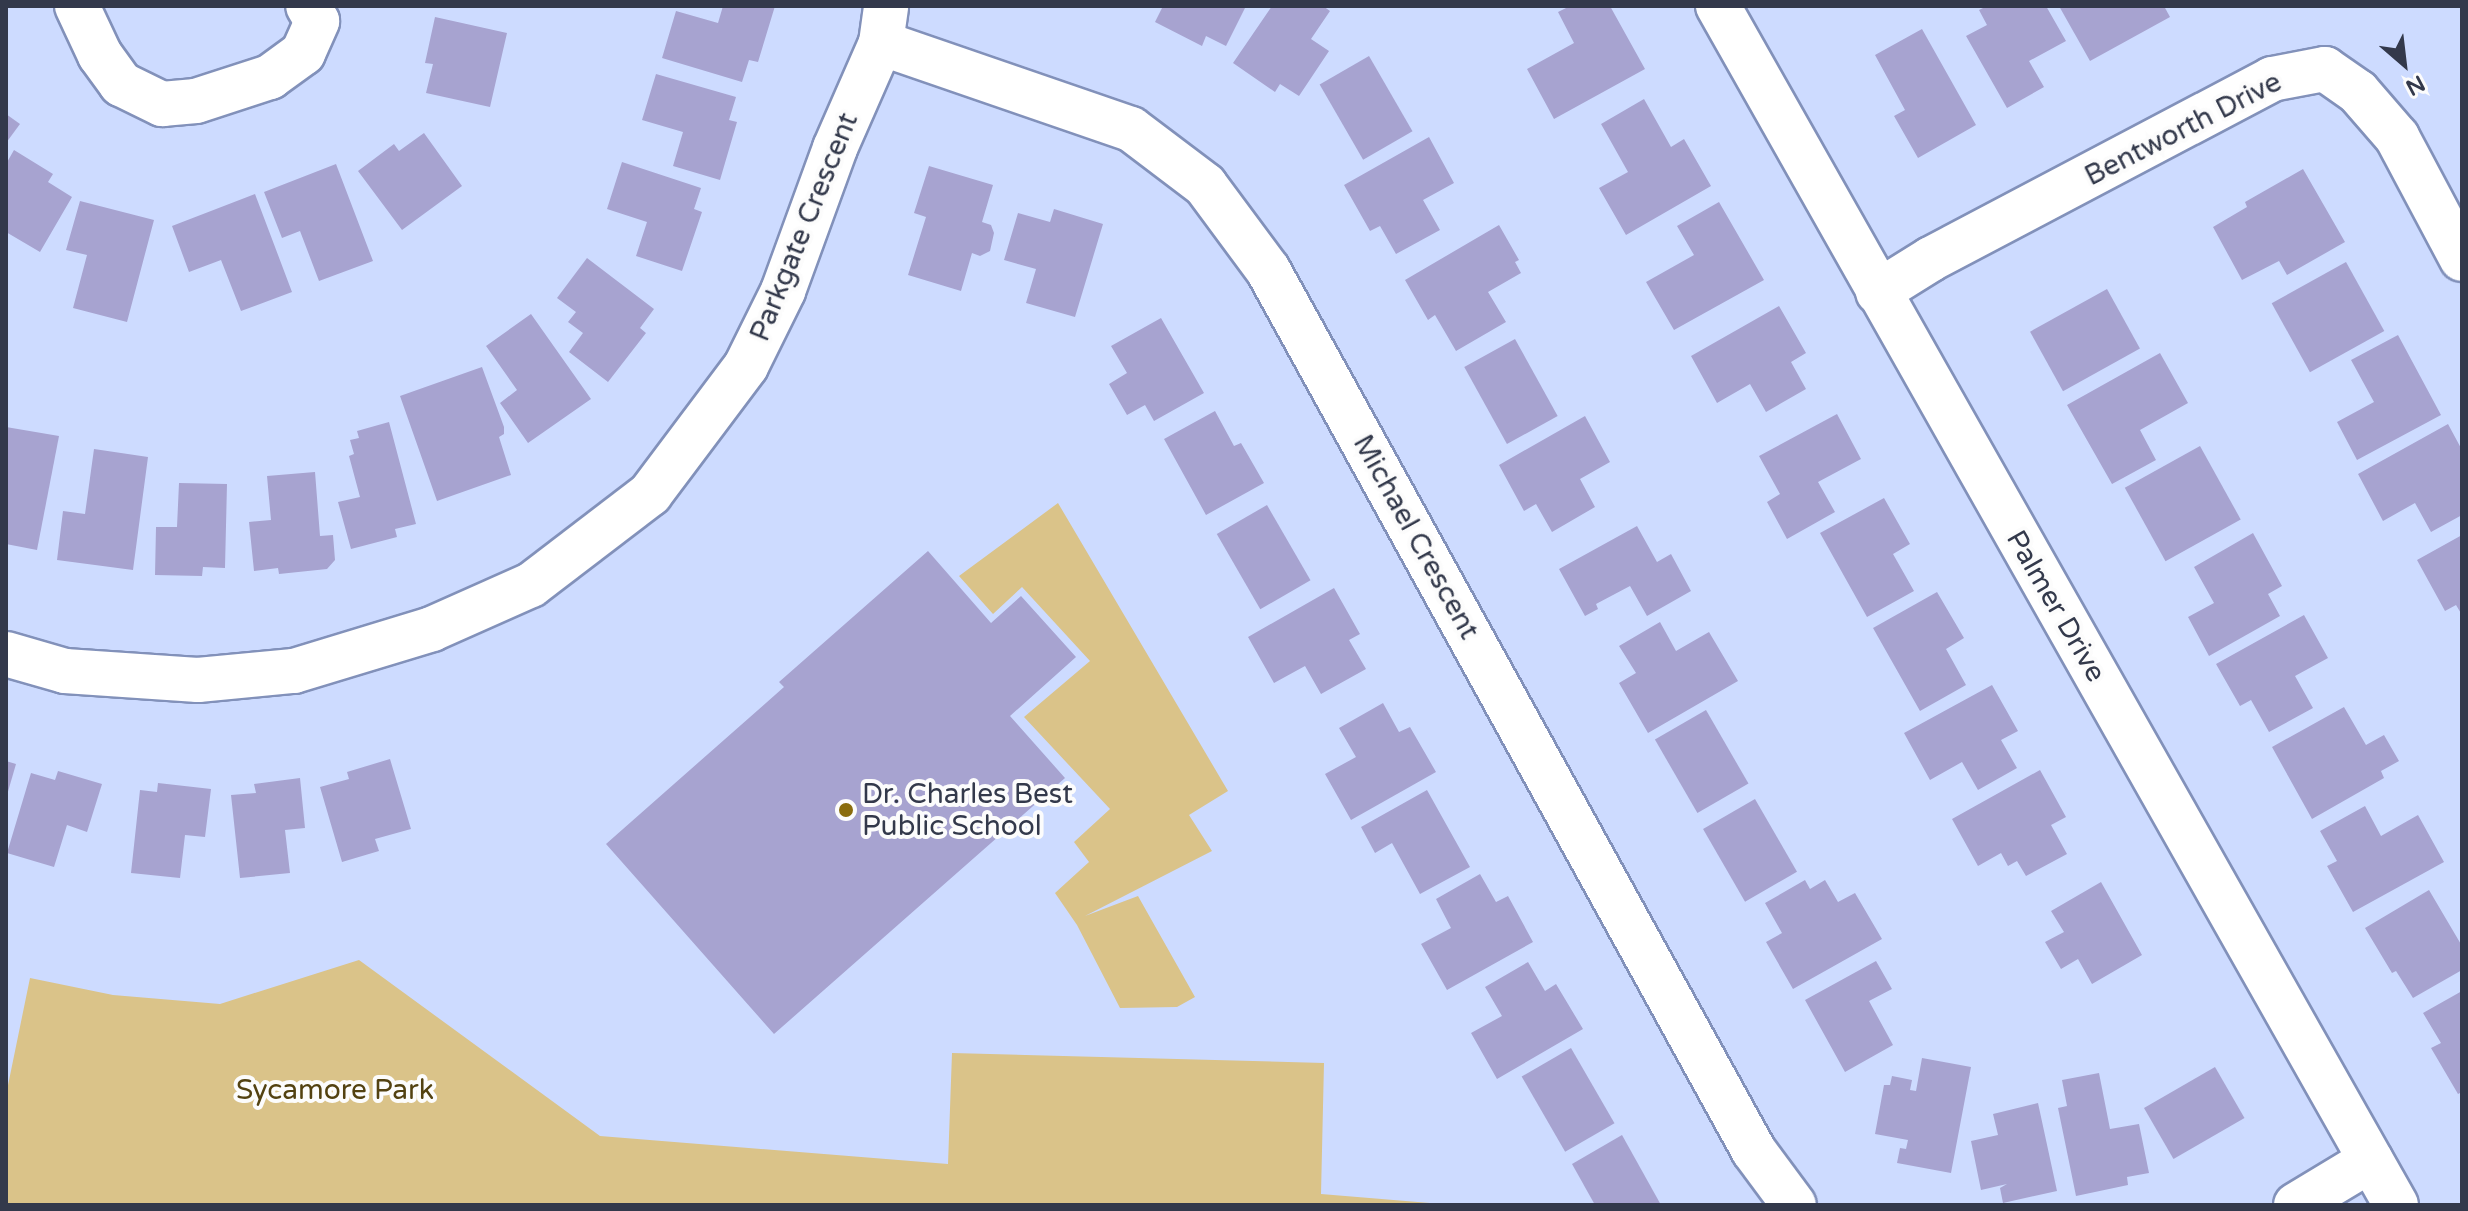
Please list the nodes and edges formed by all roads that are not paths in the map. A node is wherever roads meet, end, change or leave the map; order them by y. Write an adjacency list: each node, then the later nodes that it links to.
1 (77, 6): 2 (street)
2 (308, 6)
3 (1718, 6): 6 (street, Palmer Drive)
4 (884, 24): 7 (street, Parkgate Crescent); 9 (street, Michael Crescent)
5 (2462, 259): 6 (street, Bentworth Drive)
6 (1878, 292): 8 (street, Palmer Drive)
7 (6, 654)
8 (2371, 1160): 10 (street); 11 (street, Palmer Drive)
9 (1794, 1205)
10 (2296, 1205)
11 (2396, 1205)

